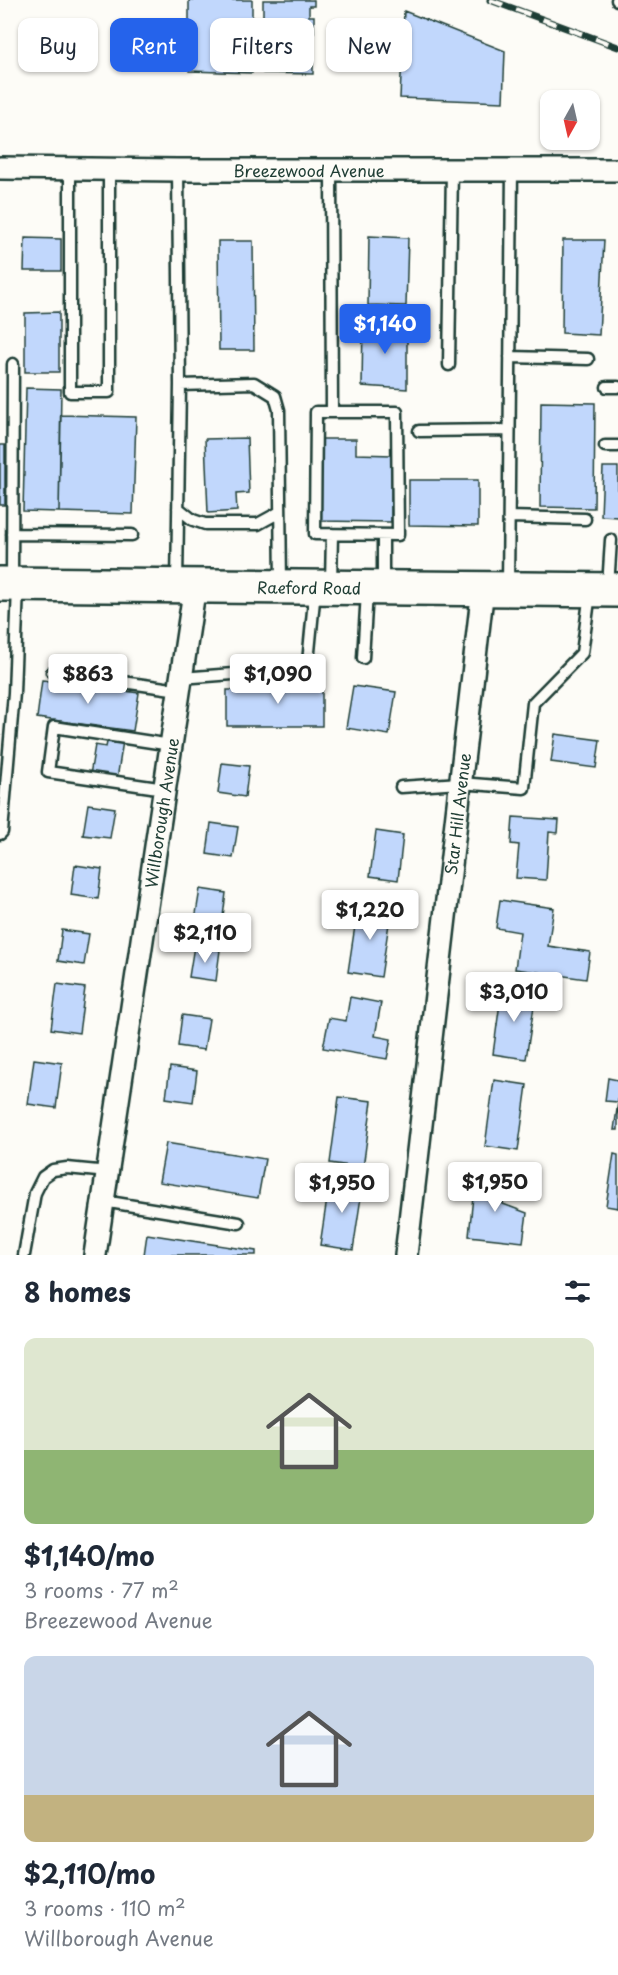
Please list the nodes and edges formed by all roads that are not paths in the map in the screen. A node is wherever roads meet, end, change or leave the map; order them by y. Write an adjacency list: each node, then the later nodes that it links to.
1 (0, 168): 2 (street, Breezewood Avenue)
2 (70, 168): 3 (street, Breezewood Avenue); 3 (lane)
3 (109, 168): 5 (street, Breezewood Avenue)
4 (331, 169): 5 (street, Breezewood Avenue); 6 (street, Breezewood Avenue); 14 (lane)
5 (178, 170): 13 (lane)
6 (452, 170): 7 (street, Breezewood Avenue); 12 (lane)
7 (512, 170): 8 (street, Breezewood Avenue); 9 (lane)
8 (618, 170)
9 (510, 357): 10 (lane); 15 (lane)
10 (588, 359)
11 (12, 364): 23 (lane)
12 (449, 366)
13 (180, 385): 19 (lane); 20 (lane)
14 (332, 412): 24 (lane); 26 (lane)
15 (509, 430): 16 (lane); 21 (lane)
16 (419, 431)
17 (605, 446): 18 (lane)
18 (618, 446)
19 (178, 508): 20 (lane); 29 (lane)
20 (280, 512): 30 (lane)
21 (509, 517): 22 (lane); 33 (lane)
22 (585, 519)
23 (12, 534): 25 (lane); 28 (lane)
24 (332, 534): 26 (lane); 31 (lane)
25 (132, 535)
26 (383, 535): 32 (lane)
27 (611, 540): 34 (lane)
28 (10, 584): 29 (main road, Raeford Road); 42 (lane)
29 (186, 585): 30 (main road, Raeford Road); 37 (street, Willborough Avenue)
30 (281, 586): 31 (main road, Raeford Road)
31 (323, 586): 32 (main road, Raeford Road); 37 (lane)
32 (375, 587): 33 (main road, Raeford Road); 35 (lane)
33 (495, 588): 34 (main road, Raeford Road); 39 (street, Star Hill Avenue)
34 (605, 590): 39 (lane)
35 (363, 657)
36 (52, 672): 37 (lane)
37 (180, 684): 38 (street, Willborough Avenue)
38 (171, 745): 41 (street, Willborough Avenue); 41 (lane)
39 (460, 783): 40 (lane); 48 (street, Star Hill Avenue)
40 (401, 788)
41 (165, 789): 43 (street, Willborough Avenue)
42 (0, 834)
43 (108, 1172): 44 (street, Willborough Avenue); 46 (lane)
44 (103, 1201): 45 (lane); 47 (street, Willborough Avenue)
45 (239, 1224)
46 (24, 1255)
47 (95, 1255)
48 (406, 1255)

